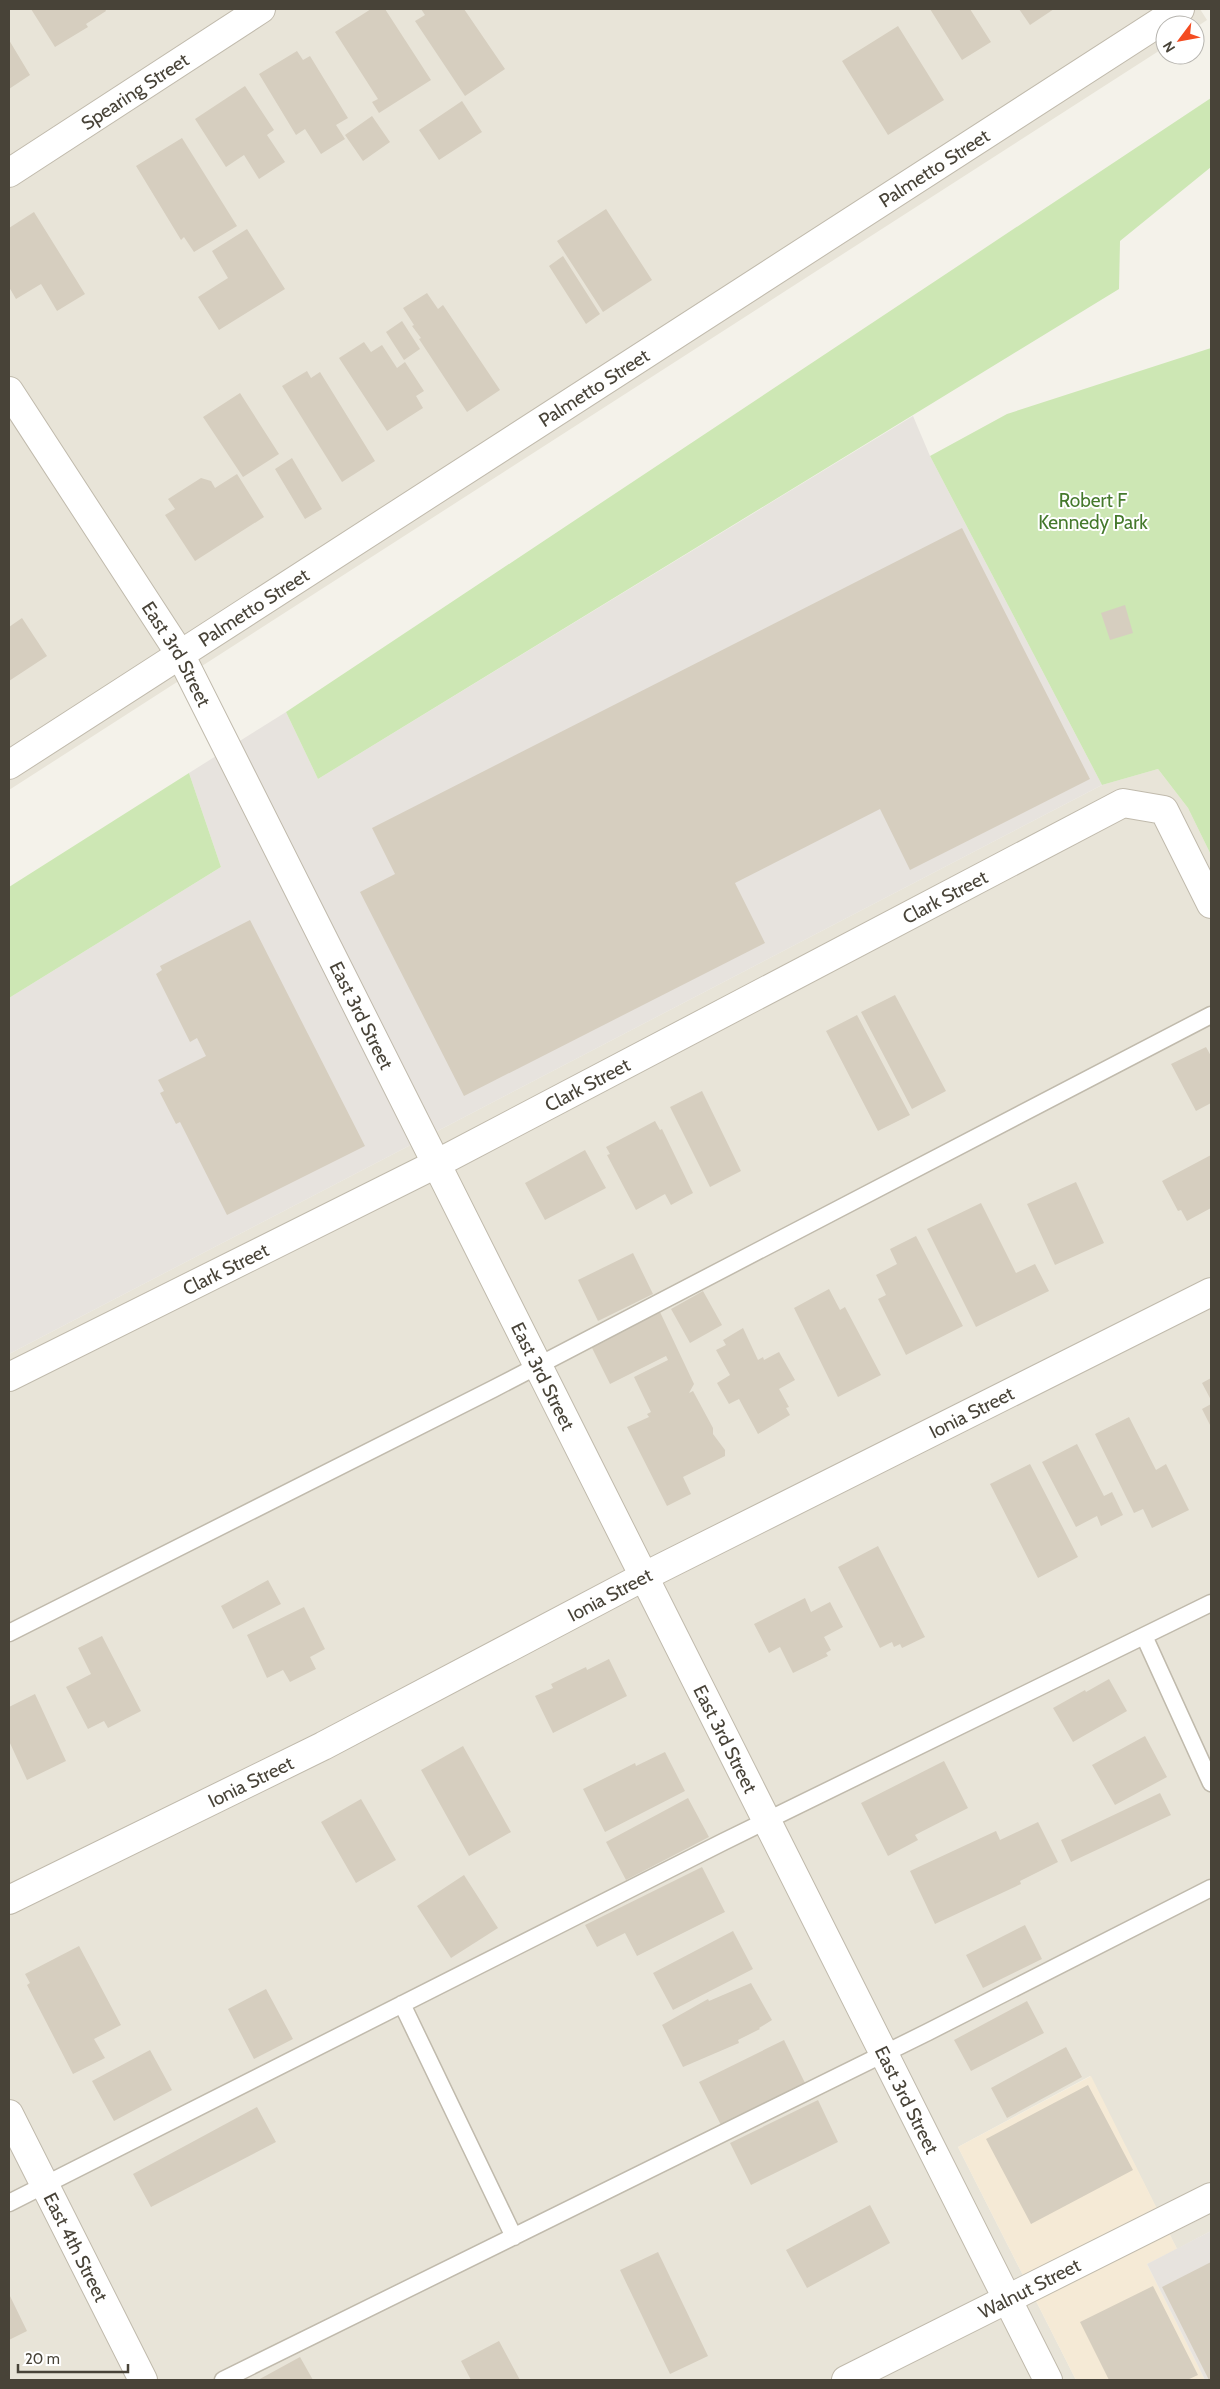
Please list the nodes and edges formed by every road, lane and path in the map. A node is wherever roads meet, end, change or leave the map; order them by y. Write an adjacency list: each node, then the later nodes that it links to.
1 (261, 9): 3 (street, Spearing Street)
2 (1171, 11): 5 (street, Palmetto Street)
3 (9, 173)
4 (9, 391): 5 (street, East 3rd Street)
5 (180, 654): 6 (street, Palmetto Street); 9 (street, East 3rd Street)
6 (9, 765)
7 (1208, 888): 9 (street, Clark Street)
8 (1211, 1015): 11 (lane)
9 (436, 1164): 11 (street, East 3rd Street); 12 (street, Clark Street)
10 (1211, 1292): 13 (street, Ionia Street)
11 (538, 1366): 13 (street, East 3rd Street); 15 (lane)
12 (9, 1376)
13 (645, 1576): 18 (street, East 3rd Street); 20 (street, Ionia Street)
14 (1211, 1603): 16 (lane)
15 (9, 1633)
16 (1144, 1636): 17 (lane); 18 (lane)
17 (1211, 1783)
18 (767, 1820): 21 (lane); 22 (street, East 3rd Street)
19 (1211, 1888): 22 (lane)
20 (9, 1900)
21 (402, 2004): 24 (lane); 27 (lane)
22 (884, 2054): 27 (lane); 28 (street, East 3rd Street)
23 (9, 2114): 24 (street, East 4th Street)
24 (45, 2185): 26 (lane); 29 (street, East 4th Street)
25 (1211, 2197): 28 (street, Walnut Street)
26 (9, 2203)
27 (514, 2237): 30 (lane)
28 (1008, 2299): 31 (street, Walnut Street); 32 (street, East 3rd Street)
29 (143, 2380)
30 (223, 2380)
31 (846, 2380)
32 (1048, 2380)

